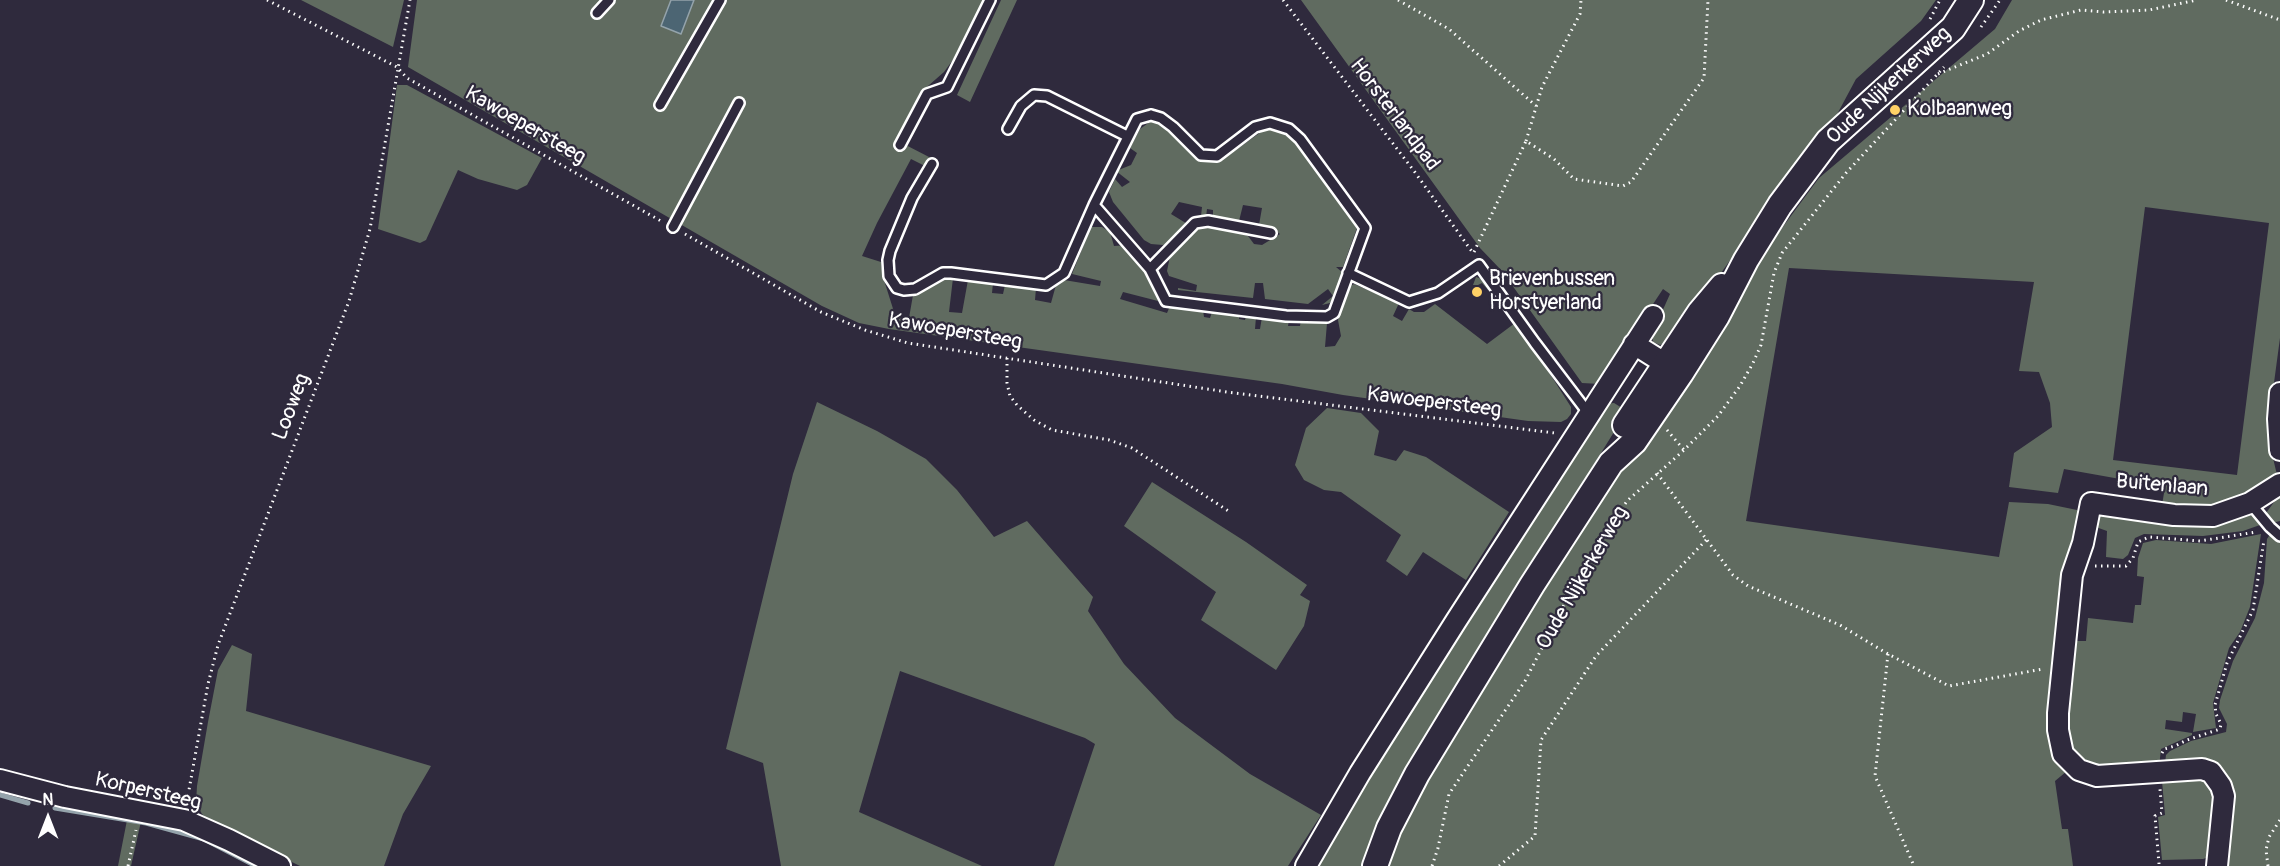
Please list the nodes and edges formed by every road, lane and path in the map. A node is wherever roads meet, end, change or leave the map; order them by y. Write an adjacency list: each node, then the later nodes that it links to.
1 (267, 0): 18 (path, Kawoepersteeg)
2 (410, 0): 18 (path, Looweg)
3 (609, 0): 14 (lane)
4 (720, 0): 21 (lane)
5 (990, 0): 26 (lane)
6 (1283, 0): 25 (path, Horsterlandpad)
7 (1398, 0): 22 (path)
8 (1581, 0): 22 (path)
9 (1971, 0): 36 (street, Oude Nijkerkerweg)
10 (2000, 0): 16 (path, Oude Nijkerkerweg)
11 (2197, 0): 19 (path)
12 (2226, 0): 15 (path)
13 (1707, 1): 25 (path)
14 (597, 13)
15 (2280, 20)
16 (1978, 29)
17 (1950, 60): 19 (path, Oude Nijkerkerweg)
18 (397, 67): 29 (path, Kawoepersteeg); 53 (path, Looweg)
19 (1936, 75): 41 (path, Oude Nijkerkerweg)
20 (739, 103): 29 (lane)
21 (660, 105)
22 (1536, 106): 25 (path)
23 (1008, 129): 24 (lane)
24 (1127, 136): 28 (lane); 32 (lane)
25 (1526, 141)
26 (900, 145)
27 (932, 164): 28 (lane)
28 (1094, 205): 31 (lane)
29 (673, 227): 35 (path, Kawoepersteeg)
30 (1271, 233): 31 (lane)
31 (1150, 269): 32 (lane)
32 (1348, 273): 38 (lane)
33 (1653, 316): 34 (street)
34 (1634, 344): 36 (street); 38 (street)
35 (1007, 358): 39 (path, Kawoepersteeg); 44 (path)
36 (1674, 368): 59 (street, Oude Nijkerkerweg)
37 (2280, 393): 40 (street)
38 (1589, 414): 39 (street)
39 (1574, 436): 58 (street)
40 (2280, 450)
41 (1657, 473): 47 (path); 60 (path, Oude Nijkerkerweg)
42 (2280, 484): 43 (street, Buitenlaan)
43 (2250, 503): 45 (lane); 48 (street, Buitenlaan)
44 (1230, 512)
45 (2268, 528): 46 (lane); 48 (path); 51 (path)
46 (2280, 536)
47 (1707, 539): 49 (path); 61 (path)
48 (2075, 565): 50 (street, Buitenlaan)
49 (1888, 654): 50 (path); 62 (path)
50 (2063, 666): 63 (street, Buitenlaan)
51 (2220, 729)
52 (0, 780): 53 (street, Korpersteeg)
53 (184, 820): 57 (street, Korpersteeg)
54 (2280, 820): 64 (path)
55 (137, 826): 56 (path)
56 (128, 866)
57 (280, 866)
58 (1306, 866)
59 (1375, 866)
60 (1432, 866)
61 (1499, 866)
62 (1914, 866)
63 (2217, 866)
64 (2268, 866)

